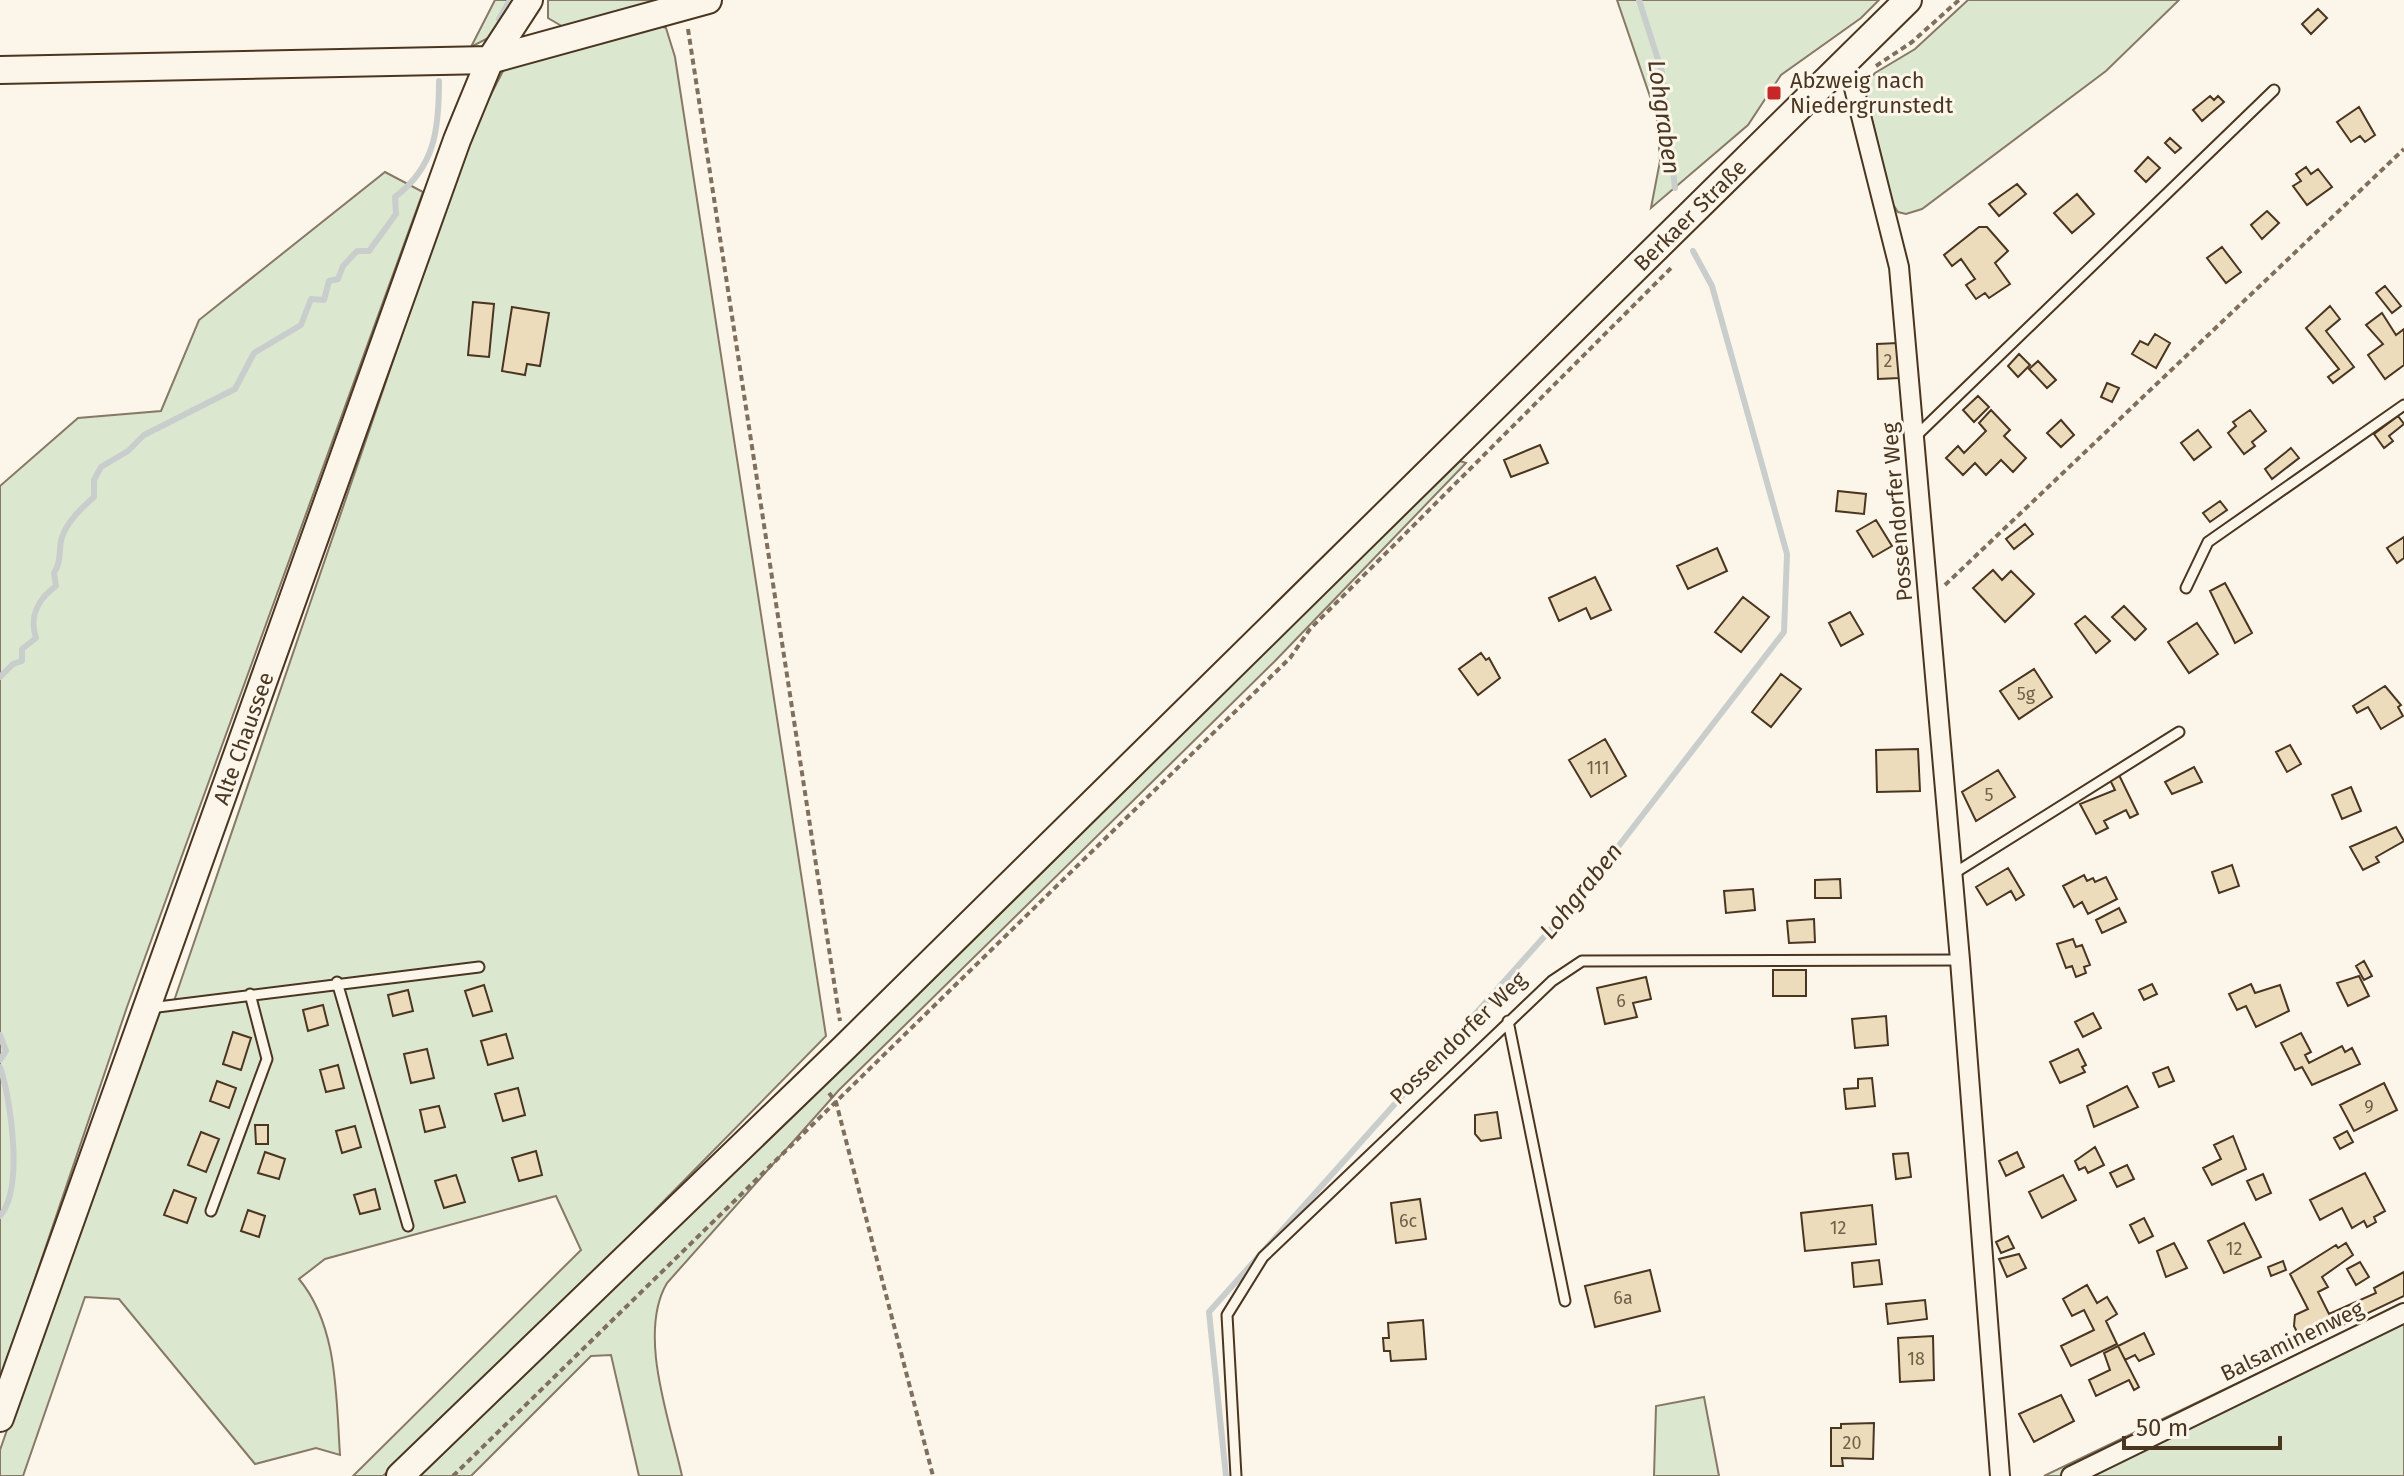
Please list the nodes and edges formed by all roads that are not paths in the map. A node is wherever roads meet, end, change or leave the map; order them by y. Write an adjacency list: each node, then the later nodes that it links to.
1 (529, 0): 4 (street, Alte Chaussee)
2 (1908, 0): 6 (street, Berkaer Straße)
3 (696, 4): 4 (street)
4 (490, 60): 5 (street); 17 (street, Alte Chaussee)
5 (0, 70)
6 (1846, 76): 9 (street, Possendorfer Weg); 24 (street, Berkaer Straße)
7 (2274, 90): 9 (lane)
8 (2404, 405): 10 (lane)
9 (1914, 438): 12 (street, Possendorfer Weg)
10 (2186, 588)
11 (2179, 732): 12 (lane)
12 (1953, 874): 13 (street, Possendorfer Weg)
13 (1960, 960): 18 (lane, Possendorfer Weg); 26 (street, Possendorfer Weg)
14 (479, 967): 15 (lane)
15 (337, 982): 16 (lane); 20 (lane)
16 (250, 994): 17 (lane); 19 (lane)
17 (146, 1008): 23 (street, Alte Chaussee)
18 (1508, 1021): 21 (lane); 25 (lane, Possendorfer Weg)
19 (211, 1211)
20 (408, 1226)
21 (1565, 1301)
22 (2404, 1313): 27 (street, Balsaminenweg)
23 (0, 1418)
24 (400, 1476)
25 (1236, 1476)
26 (2000, 1476)
27 (2071, 1476)

